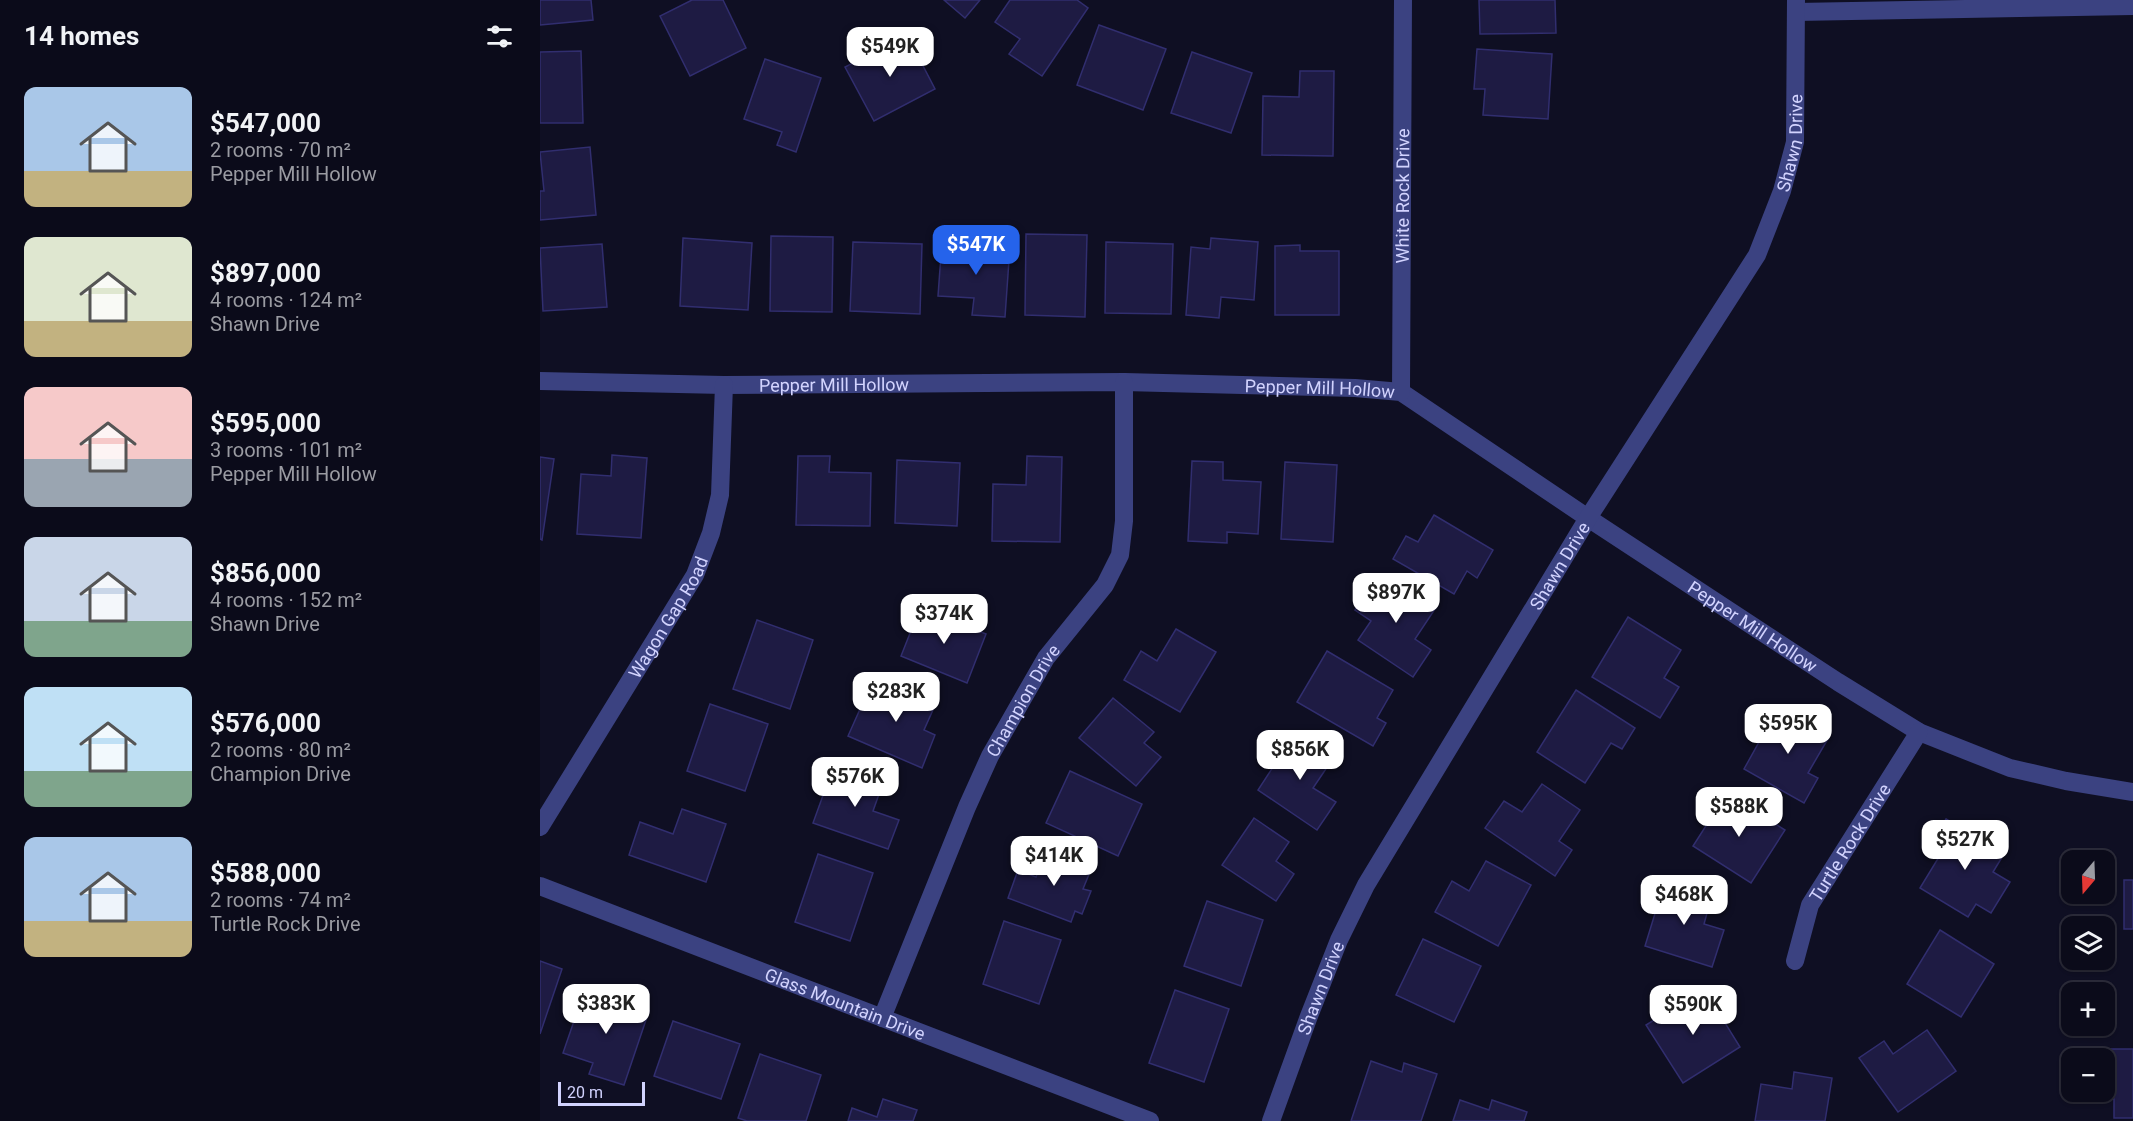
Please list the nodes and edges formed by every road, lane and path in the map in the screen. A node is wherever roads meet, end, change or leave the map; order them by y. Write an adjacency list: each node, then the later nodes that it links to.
1 (1403, 0): 7 (street, White Rock Drive)
2 (1796, 6): 3 (street); 8 (street, Shawn Drive)
3 (2133, 6)
4 (540, 381): 6 (street, Pepper Mill Hollow)
5 (1124, 382): 6 (street, Pepper Mill Hollow); 7 (street, Pepper Mill Hollow); 14 (street, Champion Drive)
6 (724, 384): 11 (street, Wagon Gap Road)
7 (1401, 392): 8 (street, Pepper Mill Hollow)
8 (1588, 519): 9 (street, Pepper Mill Hollow); 16 (street, Shawn Drive)
9 (1919, 732): 10 (street, Pepper Mill Hollow); 13 (street, Turtle Rock Drive)
10 (2133, 792)
11 (540, 826)
12 (540, 886): 14 (street, Glass Mountain Drive)
13 (1795, 961)
14 (882, 1018): 15 (street, Glass Mountain Drive)
15 (1150, 1121)
16 (1271, 1121)

